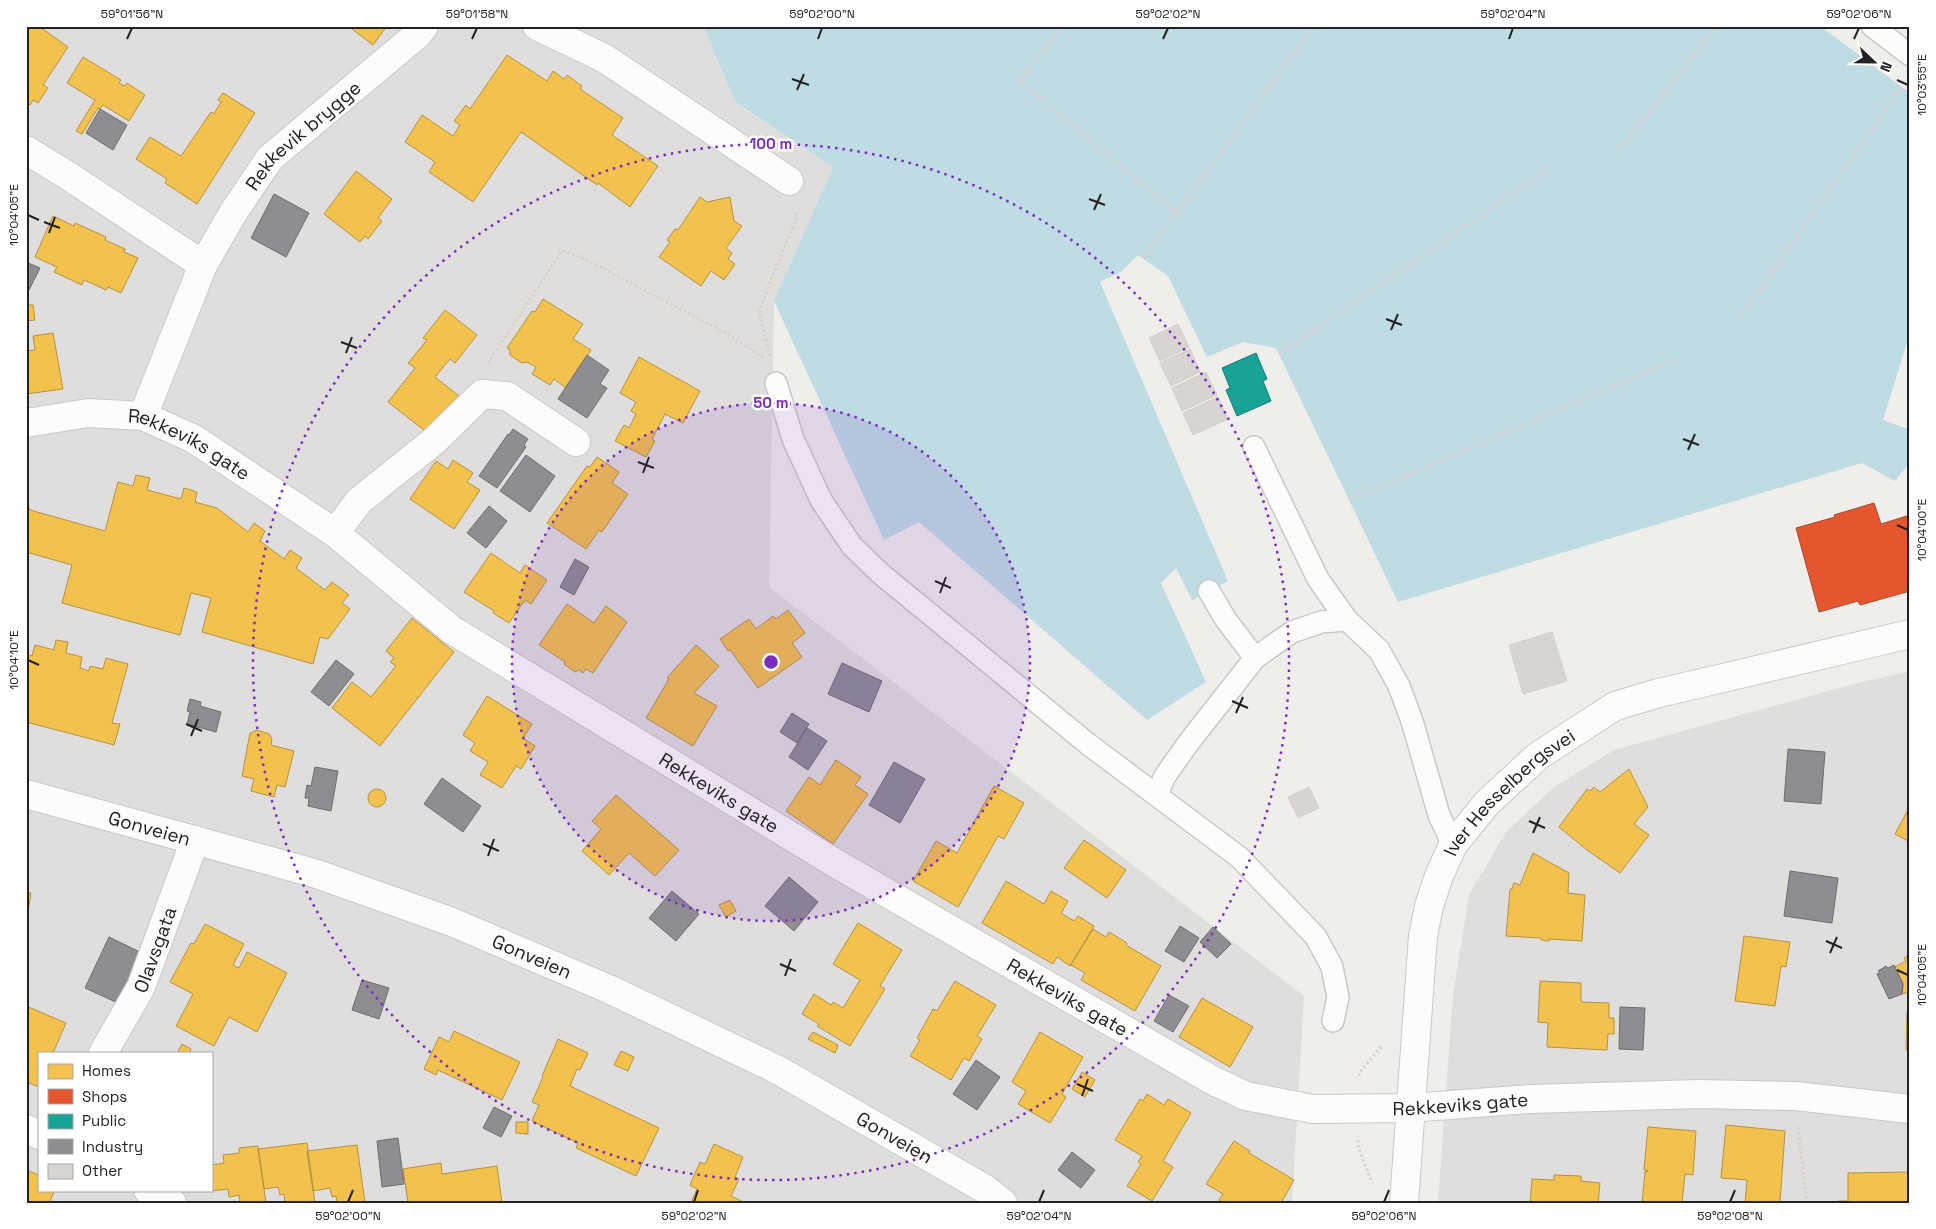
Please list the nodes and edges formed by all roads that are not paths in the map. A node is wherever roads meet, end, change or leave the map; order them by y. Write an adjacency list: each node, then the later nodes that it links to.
1 (424, 26): 7 (street, Rekkevik brygge)
2 (537, 26): 6 (street)
3 (1872, 26): 4 (lane)
4 (1910, 55)
5 (26, 150): 7 (street)
6 (789, 181)
7 (203, 265): 9 (street, Rekkevik brygge)
8 (776, 383): 19 (lane)
9 (143, 416): 10 (street, Rekkeviks gate); 13 (street, Rekkeviks gate)
10 (26, 423)
11 (576, 442): 13 (street)
12 (1254, 447): 15 (lane)
13 (335, 533): 24 (street, Rekkeviks gate)
14 (1209, 591): 17 (lane)
15 (1347, 620): 17 (lane); 21 (lane)
16 (1910, 634): 21 (street, Iver Hesselbergsvei)
17 (1255, 658): 19 (lane)
18 (26, 794): 20 (street, Gonveien)
19 (1157, 794): 22 (lane)
20 (195, 840): 23 (street, Olavsgata); 30 (street, Gonveien)
21 (1453, 845): 24 (street, Iver Hesselbergsvei)
22 (1333, 1021)
23 (104, 1052)
24 (1410, 1108): 25 (street, Rekkeviks gate); 31 (street, Iver Hesselbergsvei)
25 (1910, 1109)
26 (26, 1129): 27 (street)
27 (38, 1135)
28 (152, 1192): 29 (street)
29 (172, 1203)
30 (1003, 1203)
31 (1404, 1203)

